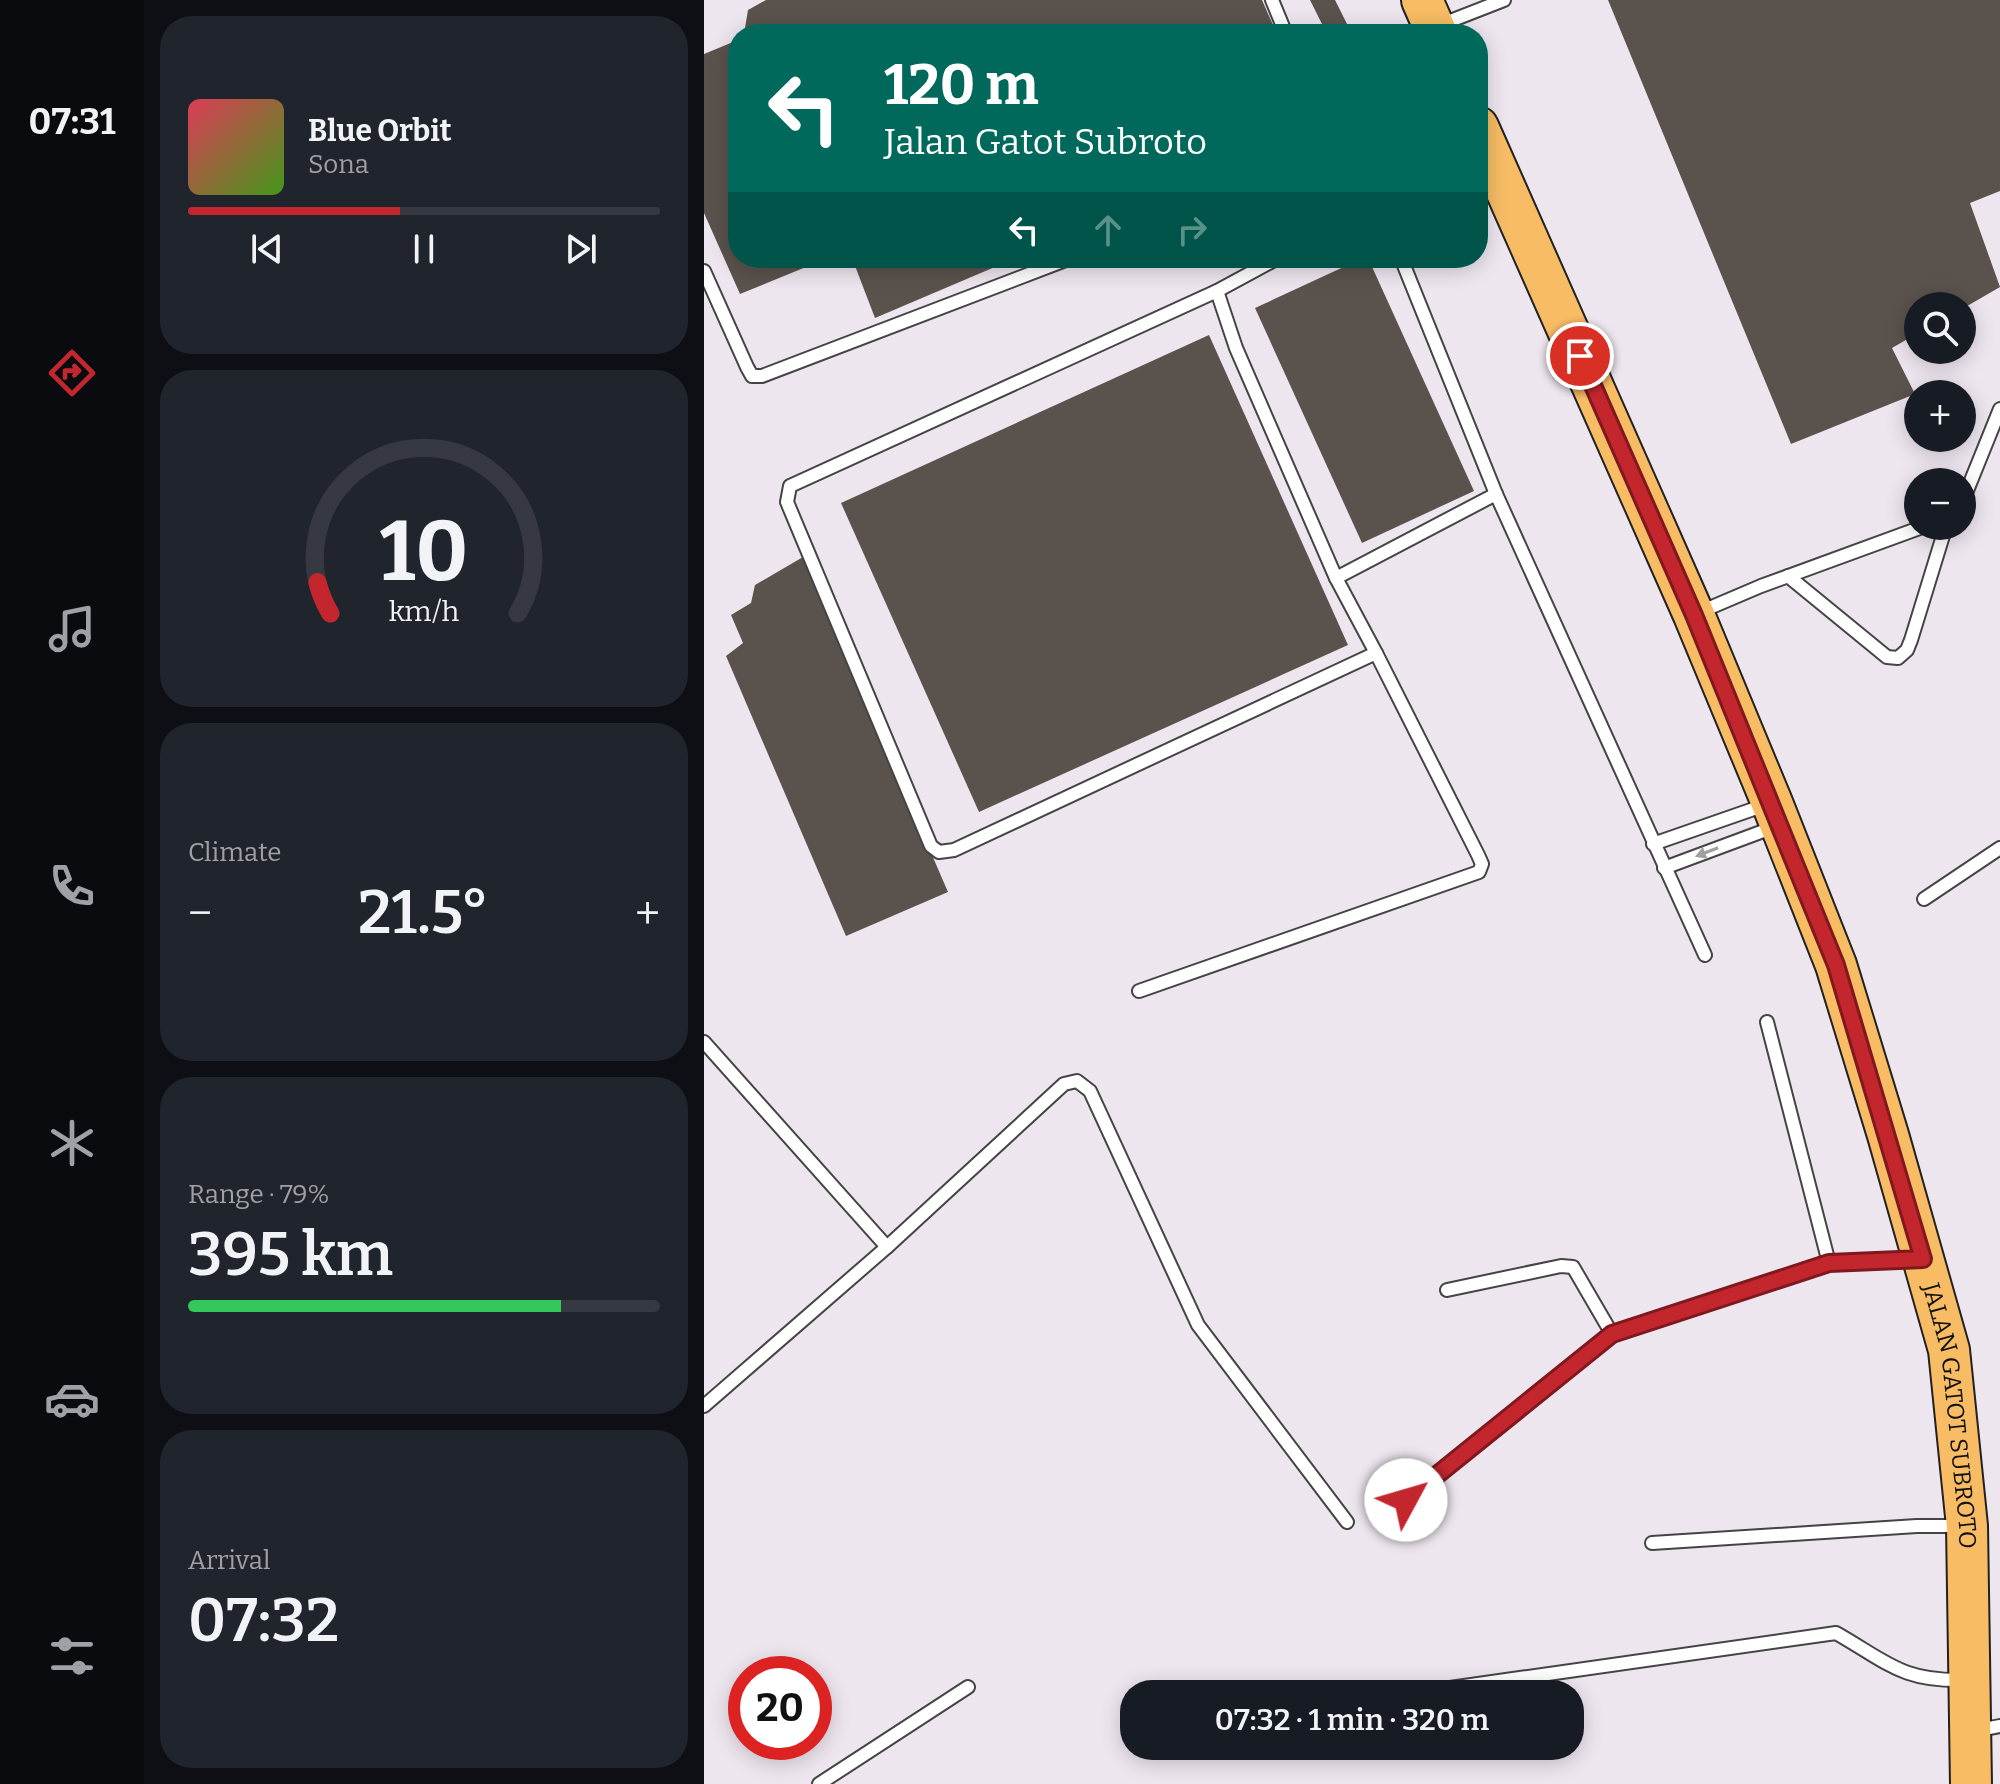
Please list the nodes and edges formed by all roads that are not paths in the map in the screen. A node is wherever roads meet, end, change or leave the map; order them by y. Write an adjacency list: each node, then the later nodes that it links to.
1 (1272, 0): 4 (lane)
2 (1504, 0): 3 (lane)
3 (1431, 21)
4 (1282, 24)
5 (1488, 150): 18 (highway, JALAN GATOT SUBROTO)
6 (1045, 268): 9 (lane)
7 (1260, 268): 10 (lane)
8 (1405, 268): 13 (lane)
9 (704, 271)
10 (1217, 291): 17 (lane); 19 (lane)
11 (2000, 409): 12 (lane)
12 (1976, 468)
13 (1496, 494): 17 (lane); 21 (lane)
14 (1904, 534): 16 (lane)
15 (1942, 540): 16 (lane)
16 (1788, 576): 18 (lane)
17 (1336, 578): 19 (lane)
18 (1694, 615): 20 (highway, JALAN GATOT SUBROTO)
19 (1376, 653): 26 (lane)
20 (1776, 814): 21 (lane); 23 (lane, one-way to 23); 30 (highway, JALAN GATOT SUBROTO)
21 (1653, 844): 23 (lane)
22 (2000, 848): 24 (lane)
23 (1664, 868): 25 (lane)
24 (1924, 899)
25 (1705, 955)
26 (1139, 991)
27 (1767, 1022): 31 (lane)
28 (704, 1042): 29 (lane)
29 (887, 1247): 34 (lane); 36 (lane)
30 (1923, 1259): 31 (lane); 37 (highway, JALAN GATOT SUBROTO)
31 (1829, 1263): 33 (lane)
32 (1447, 1290): 33 (lane)
33 (1612, 1334): 35 (lane)
34 (704, 1406)
35 (1406, 1500)
36 (1347, 1522)
37 (1967, 1526): 38 (lane); 40 (highway, JALAN GATOT SUBROTO)
38 (1652, 1543)
39 (1506, 1680): 40 (lane)
40 (1970, 1680): 42 (highway, JALAN GATOT SUBROTO)
41 (968, 1687): 43 (lane)
42 (1986, 1729): 44 (highway, JALAN GATOT SUBROTO)
43 (819, 1784)
44 (1971, 1784)

